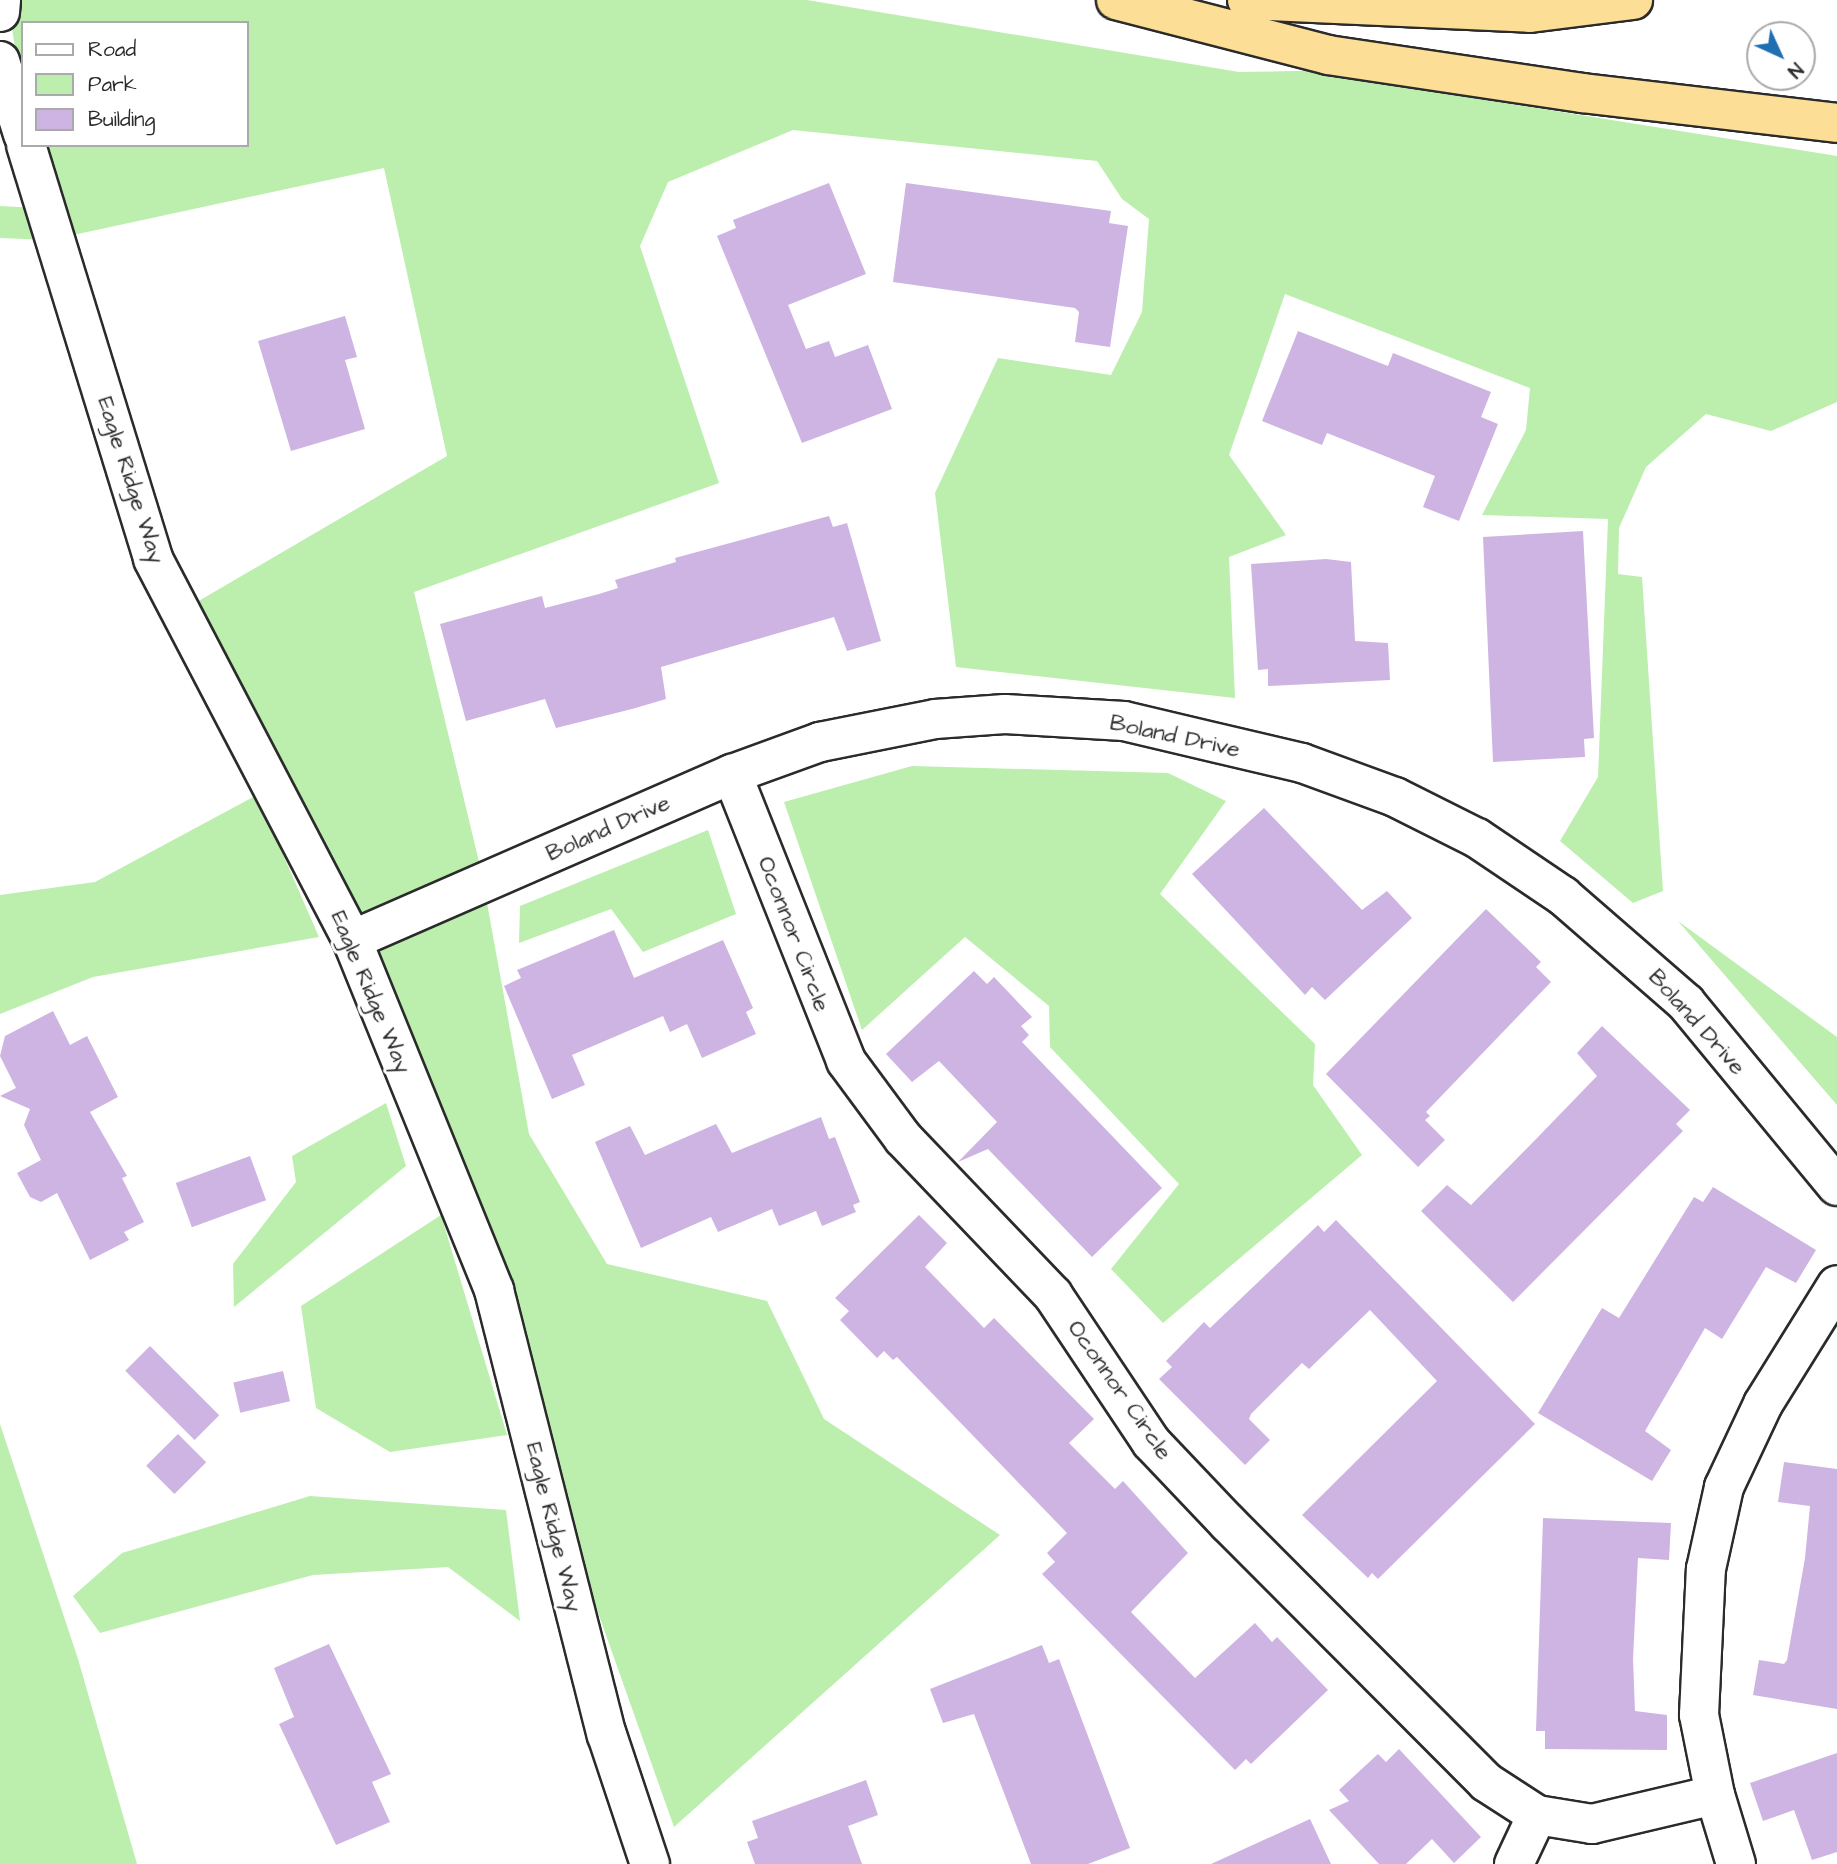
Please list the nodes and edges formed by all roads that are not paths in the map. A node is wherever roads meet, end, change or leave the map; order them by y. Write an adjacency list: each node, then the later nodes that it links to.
1 (1, 0): 5 (street)
2 (1116, 0): 7 (highway)
3 (1247, 0): 4 (highway)
4 (1633, 0)
5 (0, 12)
6 (0, 61): 8 (street)
7 (1837, 123)
8 (21, 128)
9 (27, 147): 11 (street, Eagle Ridge Way)
10 (732, 774): 11 (street, Boland Drive); 12 (street, Boland Drive); 15 (street, Oconnor Circle)
11 (352, 940): 16 (street, Eagle Ridge Way)
12 (1837, 1186)
13 (1837, 1285): 14 (street)
14 (1715, 1796): 15 (street, Oconnor Circle); 18 (street)
15 (1537, 1815): 17 (street)
16 (650, 1864)
17 (1514, 1864)
18 (1736, 1864)

